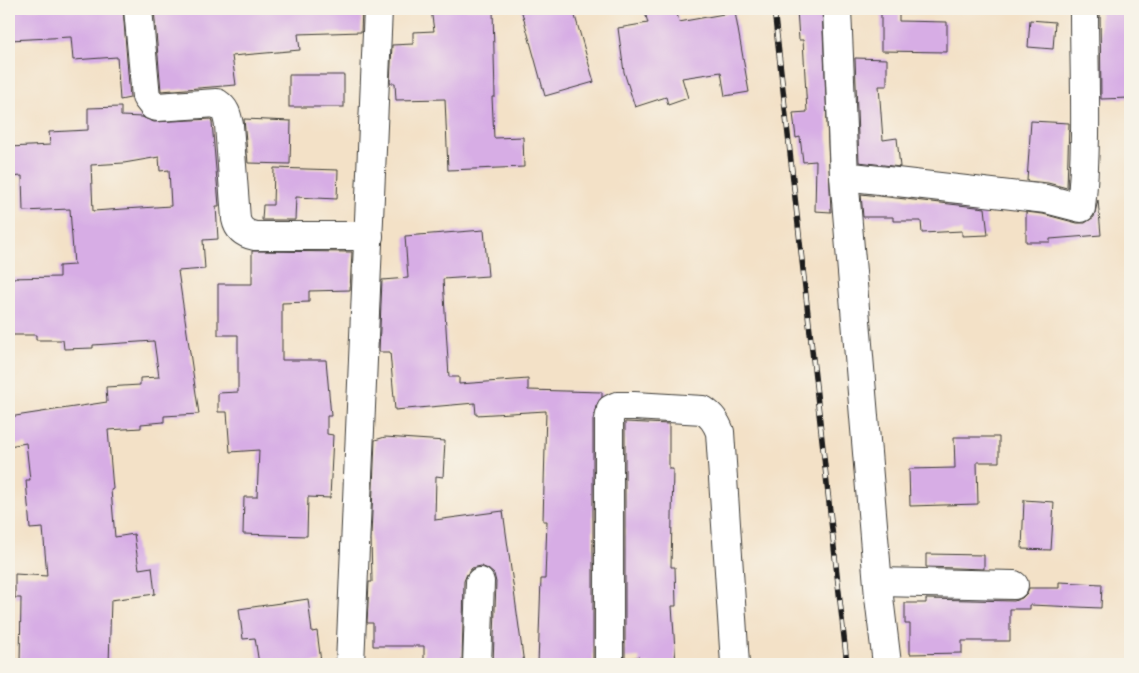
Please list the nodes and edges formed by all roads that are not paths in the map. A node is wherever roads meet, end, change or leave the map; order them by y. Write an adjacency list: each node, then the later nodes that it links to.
1 (138, 9): 6 (street)
2 (378, 9): 6 (street)
3 (837, 9): 5 (street)
4 (1084, 9): 5 (street)
5 (844, 176): 8 (street)
6 (369, 236): 10 (street)
7 (480, 582): 11 (street)
8 (878, 582): 9 (street); 14 (street)
9 (1014, 585)
10 (350, 664)
11 (476, 664)
12 (609, 664): 13 (street)
13 (735, 664)
14 (887, 664)

